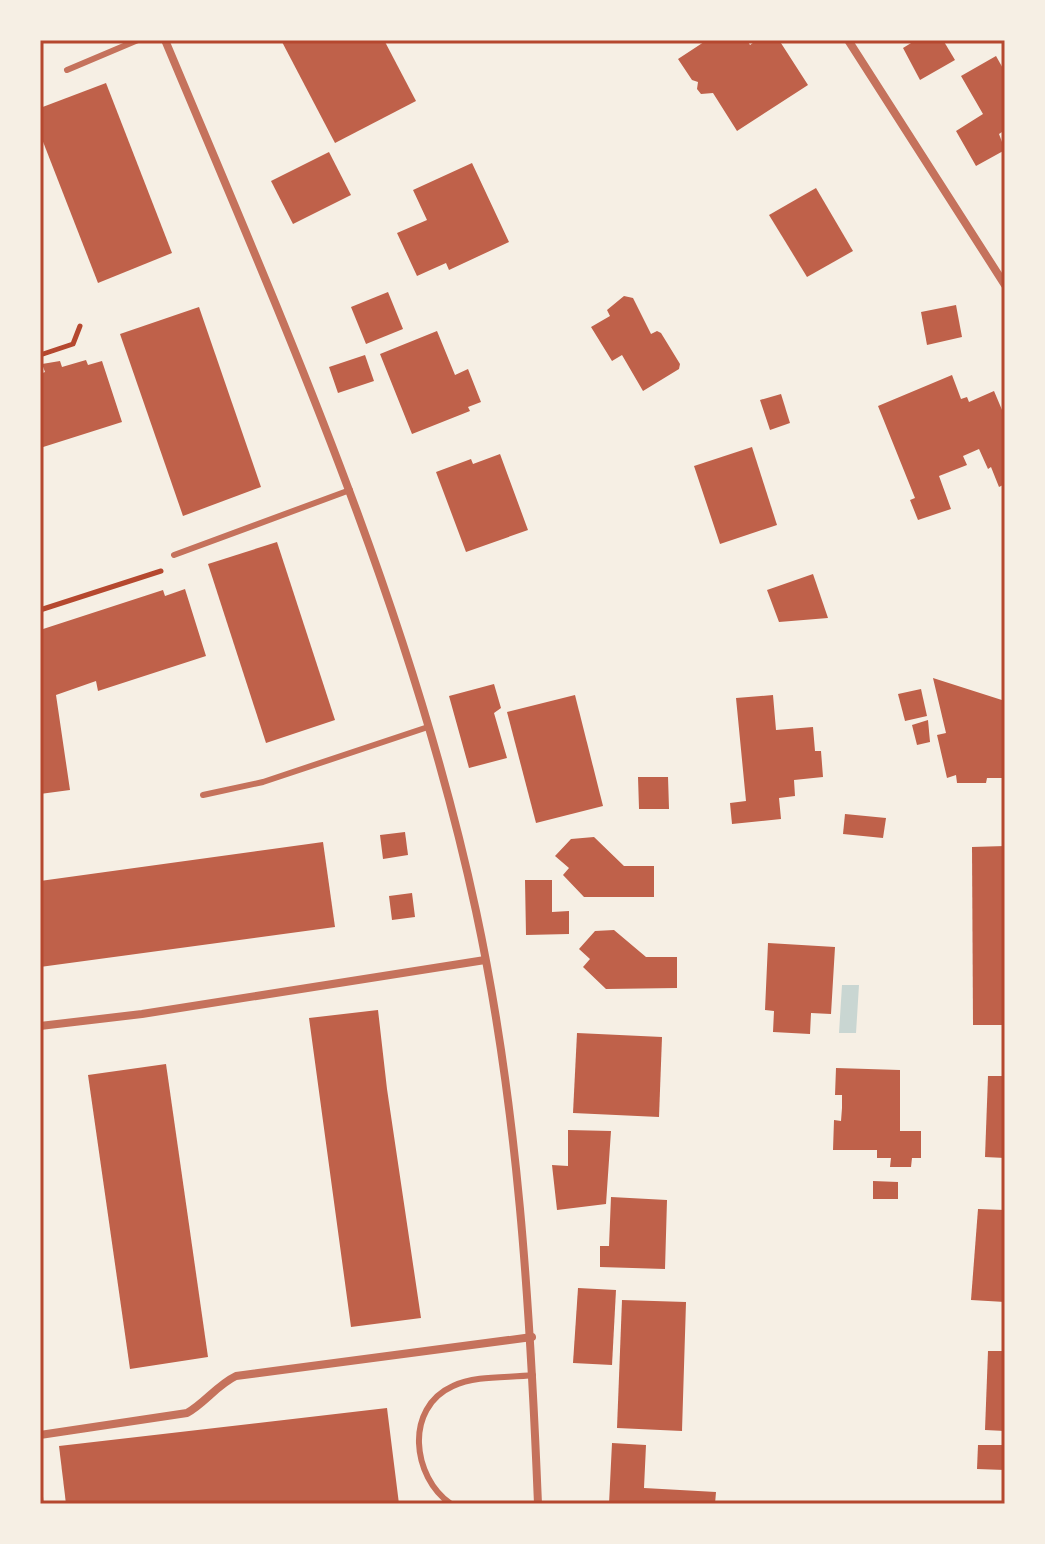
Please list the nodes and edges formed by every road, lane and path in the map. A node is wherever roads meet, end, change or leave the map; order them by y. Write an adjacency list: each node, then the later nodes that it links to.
1 (138, 40): 4 (lane)
2 (165, 40): 8 (street)
3 (848, 40): 5 (street)
4 (67, 70)
5 (1005, 285)
6 (80, 326): 7 (path)
7 (40, 355)
8 (350, 490): 9 (lane); 11 (street)
9 (174, 555): 10 (path)
10 (40, 610)
11 (428, 727): 12 (lane); 13 (street)
12 (203, 795)
13 (485, 960): 14 (street); 15 (street)
14 (40, 1026)
15 (532, 1337): 16 (street); 17 (street)
16 (533, 1375): 20 (lane); 21 (street)
17 (40, 1435)
18 (40, 1489): 19 (path)
19 (41, 1504)
20 (451, 1504)
21 (538, 1504)

